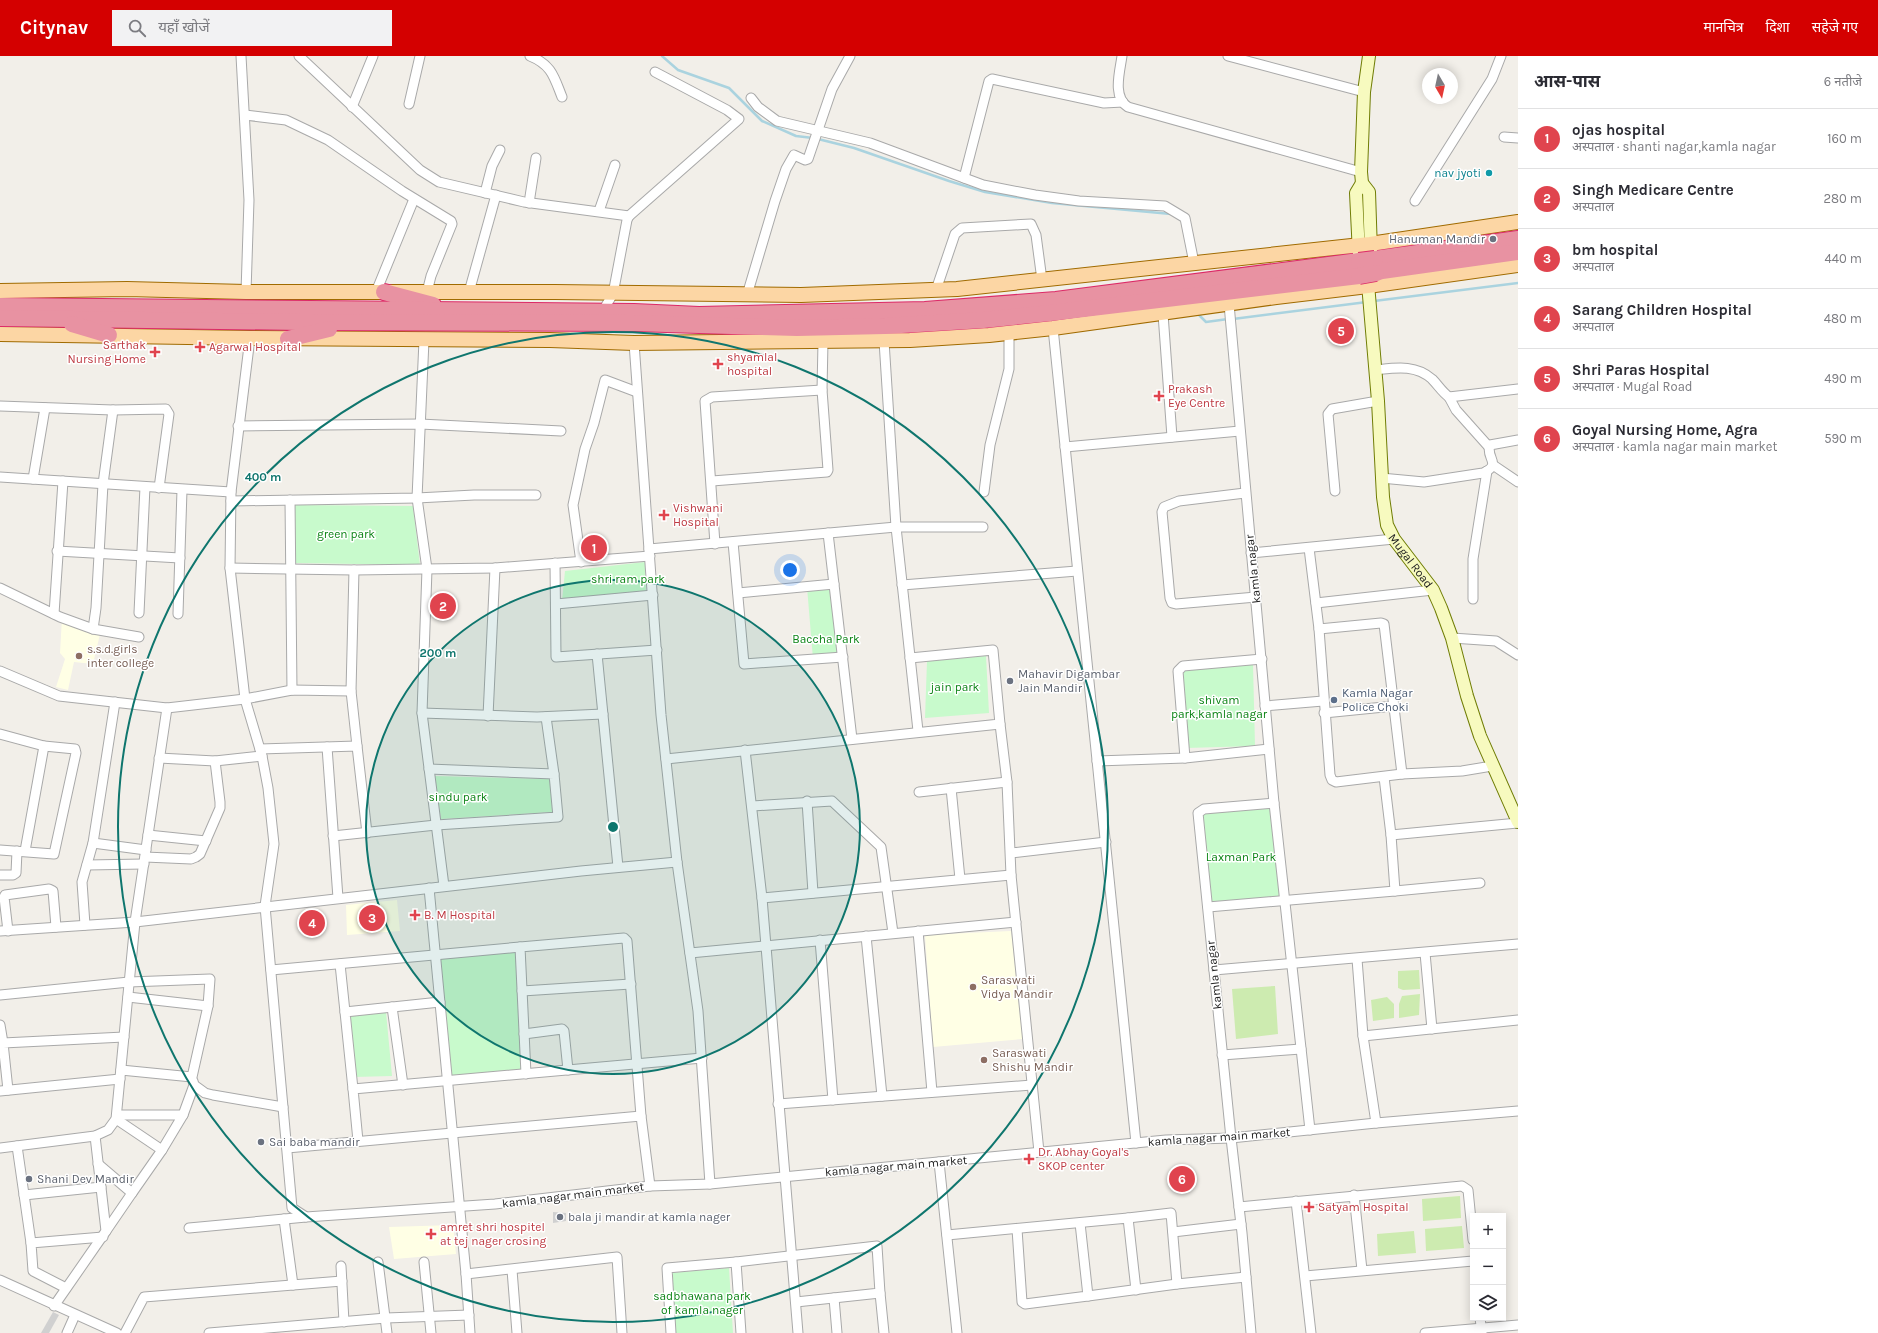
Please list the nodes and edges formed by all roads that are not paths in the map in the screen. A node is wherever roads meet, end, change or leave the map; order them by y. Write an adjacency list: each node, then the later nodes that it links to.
1 (241, 56): 18 (street)
2 (298, 56): 17 (street)
3 (373, 56): 17 (street)
4 (420, 56): 16 (street)
5 (530, 56): 13 (street)
6 (850, 56): 20 (street)
7 (1122, 56): 15 (street)
8 (1228, 56): 12 (street)
9 (1369, 56): 12 (street, Mugal Road)
10 (1501, 56): 30 (street)
11 (655, 72): 33 (street)
12 (1364, 92): 26 (street, Mugal Road)
13 (562, 97)
14 (750, 98): 20 (street)
15 (1123, 102): 25 (street); 26 (street)
16 (409, 104)
17 (352, 107): 27 (street)
18 (244, 115): 29 (street); 43 (street)
19 (1504, 137): 21 (street)
20 (815, 138): 25 (street); 49 (street)
21 (1518, 138)
22 (500, 150): 27 (street)
23 (536, 158): 31 (street)
24 (615, 165): 32 (street)
25 (964, 178): 38 (street)
26 (1362, 178): 36 (street, Mugal Road)
27 (485, 193): 28 (street)
28 (496, 195): 31 (street); 46 (street)
29 (414, 199): 44 (street); 45 (street)
30 (1415, 201)
31 (529, 202): 32 (street)
32 (600, 211): 33 (street)
33 (629, 216): 48 (street)
34 (1518, 222): 36 (main road)
35 (1518, 239): 52 (highway, bridge)
36 (1364, 245): 38 (main road); 47 (street, Mugal Road)
37 (1518, 252): 60 (highway, bridge)
38 (1194, 263): 40 (main road)
39 (1518, 265): 47 (main road)
40 (1042, 280): 41 (main road); 41 (street)
41 (936, 290): 49 (main road)
42 (0, 291): 43 (main road)
43 (246, 292): 44 (main road)
44 (380, 292): 45 (main road); 51 (highway)
45 (427, 292): 46 (main road)
46 (469, 292): 48 (main road)
47 (1369, 293): 54 (main road); 68 (street, Mugal Road)
48 (614, 294): 49 (main road); 52 (street)
49 (747, 295)
50 (0, 306): 51 (highway)
51 (457, 311): 52 (highway)
52 (602, 312)
53 (1163, 314): 54 (main road); 58 (main road); 81 (street)
54 (1230, 314): 80 (street, kamla nagar)
55 (0, 318): 56 (highway)
56 (53, 319): 57 (highway); 62 (highway)
57 (368, 322): 60 (highway); 64 (highway)
58 (1053, 328): 59 (main road); 83 (street)
59 (1009, 332): 60 (main road); 97 (street)
60 (884, 333): 66 (main road); 103 (street)
61 (0, 334): 62 (main road)
62 (109, 335): 63 (main road)
63 (250, 338): 64 (main road); 78 (street)
64 (288, 339): 65 (main road)
65 (424, 340): 67 (main road); 77 (street)
66 (823, 342): 67 (main road); 70 (street)
67 (634, 343): 71 (street)
68 (1375, 370): 72 (street); 73 (street, Mugal Road)
69 (1518, 389): 72 (street)
70 (822, 390): 90 (street); 90 (street)
71 (637, 392): 112 (street); 116 (street)
72 (1449, 397): 84 (street)
73 (1378, 401): 87 (street, Mugal Road); 96 (street)
74 (0, 406): 75 (street)
75 (45, 408): 76 (street); 88 (street)
76 (113, 410): 92 (street); 94 (street)
77 (420, 424): 78 (street); 79 (street); 101 (street)
78 (238, 426): 100 (street)
79 (561, 431)
80 (1240, 431): 81 (street); 98 (street, kamla nagar)
81 (1172, 437): 83 (street)
82 (1518, 440): 84 (street)
83 (1065, 447): 123 (street)
84 (1489, 447): 85 (street)
85 (1490, 468): 87 (street); 91 (street); 131 (street)
86 (0, 477): 88 (street)
87 (1381, 478): 106 (street, Mugal Road)
88 (33, 479): 89 (street)
89 (63, 481): 92 (street); 110 (street)
90 (712, 481): 108 (street)
91 (1518, 482)
92 (103, 484): 93 (street); 111 (street)
93 (145, 487): 94 (street); 114 (street)
94 (159, 488): 95 (street)
95 (182, 490): 100 (street); 115 (street)
96 (1335, 491)
97 (984, 492)
98 (1245, 492): 113 (street, kamla nagar); 130 (street)
99 (536, 495): 101 (street)
100 (231, 497): 102 (street); 118 (street)
101 (417, 498): 102 (street); 121 (street)
102 (290, 500): 120 (street)
103 (896, 527): 104 (street); 105 (street); 125 (street)
104 (983, 527)
105 (828, 533): 107 (street); 124 (street)
106 (1394, 539): 109 (street); 127 (street, Mugal Road)
107 (733, 542): 108 (street); 128 (street)
108 (715, 544): 112 (street)
109 (1309, 548): 113 (street); 132 (street)
110 (57, 551): 111 (street); 135 (street)
111 (98, 553): 114 (street); 137 (street)
112 (649, 553): 116 (street); 129 (street)
113 (1251, 554): 130 (street, kamla nagar)
114 (141, 555): 115 (street); 134 (street)
115 (180, 558): 136 (street)
116 (581, 562): 117 (street)
117 (555, 563): 119 (street); 133 (street)
118 (230, 568): 120 (street); 150 (street)
119 (495, 568): 121 (street); 159 (street)
120 (290, 569): 122 (street); 148 (street)
121 (427, 569): 122 (street); 156 (street)
122 (354, 570): 149 (street)
123 (1077, 571): 125 (street); 175 (street)
124 (834, 584): 128 (street); 144 (street)
125 (902, 585): 145 (street)
126 (0, 588): 135 (street)
127 (1433, 590): 132 (street); 140 (street, Mugal Road)
128 (738, 593): 144 (street)
129 (653, 595): 133 (street); 141 (street)
130 (1256, 597): 146 (street, kamla nagar)
131 (1473, 599)
132 (1316, 603): 138 (street)
133 (556, 604): 142 (street)
134 (139, 613)
135 (54, 614): 137 (street)
136 (178, 614)
137 (93, 629): 139 (street)
138 (1319, 629): 151 (street); 154 (street)
139 (139, 637)
140 (1452, 638): 143 (street); 176 (street, Mugal Road)
141 (657, 650): 142 (street); 173 (street)
142 (597, 654): 158 (street)
143 (1518, 655)
144 (843, 657): 164 (street)
145 (910, 658): 161 (street); 162 (street)
146 (1262, 659): 153 (street, kamla nagar); 172 (street)
147 (0, 670): 152 (street)
148 (292, 690): 149 (street); 150 (street)
149 (351, 691): 166 (street)
150 (245, 699): 155 (street); 170 (street)
151 (1323, 701): 153 (street); 157 (street)
152 (115, 702): 155 (street); 195 (street)
153 (1265, 706): 168 (street, kamla nagar)
154 (1394, 706): 157 (street); 179 (street)
155 (167, 708): 171 (street)
156 (422, 713): 159 (street); 177 (street)
157 (1324, 713): 180 (street)
158 (603, 714): 160 (street); 202 (street)
159 (488, 716): 160 (street)
160 (546, 717): 178 (street)
161 (1000, 724): 162 (street); 181 (street)
162 (918, 731): 164 (street)
163 (0, 734): 165 (street)
164 (852, 738): 169 (street)
165 (44, 746): 197 (street); 197 (street)
166 (357, 746): 167 (street); 189 (street)
167 (327, 747): 170 (street); 192 (street)
168 (1269, 749): 172 (street); 185 (street, kamla nagar)
169 (745, 750): 173 (street); 186 (street)
170 (261, 752): 174 (street); 215 (street)
171 (160, 758): 174 (street); 190 (street)
172 (1185, 758): 175 (street)
173 (666, 759): 200 (street)
174 (215, 761): 193 (street)
175 (1097, 761): 194 (street)
176 (1492, 766): 179 (street); 187 (street, Mugal Road)
177 (429, 769): 178 (street); 188 (street)
178 (554, 774): 188 (street)
179 (1402, 774): 180 (street)
180 (1384, 777): 191 (street)
181 (1007, 782): 182 (street); 198 (street)
182 (950, 788): 183 (street); 205 (street)
183 (919, 792)
184 (807, 801): 186 (street); 208 (street); 211 (street)
185 (1274, 803): 214 (street, kamla nagar); 216 (street, kamla nagar)
186 (752, 806): 213 (street)
187 (1518, 823): 191 (street)
188 (436, 825): 189 (street); 207 (street)
189 (367, 832): 192 (street)
190 (148, 835): 193 (street); 199 (street)
191 (1391, 835): 210 (street)
192 (333, 836): 212 (street)
193 (206, 841): 199 (street)
194 (1106, 842): 198 (street); 281 (street)
195 (93, 843): 199 (street); 201 (street)
196 (0, 850): 197 (street)
197 (21, 851): 204 (street)
198 (1011, 853): 203 (street)
199 (145, 857): 201 (street); 217 (street)
200 (677, 862): 202 (street); 229 (street)
201 (87, 865): 219 (street)
202 (618, 867): 207 (street)
203 (1011, 874): 205 (street); 218 (street)
204 (0, 875)
205 (960, 879): 208 (street)
206 (1480, 882): 210 (street)
207 (444, 886): 209 (street)
208 (887, 886): 211 (street); 223 (street)
209 (429, 888): 212 (street); 231 (street)
210 (1395, 891): 214 (street)
211 (813, 893): 213 (street)
212 (338, 898): 215 (street)
213 (762, 898): 227 (street)
214 (1284, 900): 216 (street); 233 (street, kamla nagar)
215 (266, 906): 217 (street); 235 (street)
216 (1208, 907): 236 (street, kamla nagar)
217 (135, 922): 219 (street); 237 (street)
218 (1016, 922): 222 (street); 263 (street)
219 (85, 925): 220 (street)
220 (56, 927): 221 (street); 221 (street)
221 (4, 931)
222 (918, 931): 223 (street); 266 (street)
223 (892, 933): 224 (street)
224 (866, 936): 225 (street); 267 (street)
225 (820, 940): 227 (street); 268 (street)
226 (1518, 944): 230 (street)
227 (765, 945): 229 (street); 269 (street)
228 (520, 947): 231 (street); 238 (street); 239 (street)
229 (690, 953): 255 (street)
230 (1426, 953): 232 (street); 248 (street)
231 (436, 956): 234 (street); 242 (street)
232 (1357, 959): 233 (street); 250 (street)
233 (1291, 963): 236 (street); 253 (street, kamla nagar)
234 (340, 964): 235 (street); 245 (street)
235 (271, 970): 270 (street)
236 (1214, 970): 254 (street, kamla nagar)
237 (129, 982): 240 (street); 241 (street); 243 (street)
238 (631, 984): 239 (street); 256 (street)
239 (522, 991): 249 (street)
240 (0, 994)
241 (128, 997): 243 (street); 251 (street)
242 (440, 1002): 244 (street); 261 (street)
243 (208, 1006): 260 (street)
244 (392, 1007): 245 (street); 262 (street)
245 (345, 1012): 264 (street)
246 (1518, 1020): 248 (street)
247 (0, 1025): 252 (street)
248 (1432, 1029): 250 (street)
249 (524, 1034): 257 (street); 258 (street)
250 (1363, 1036): 275 (street)
251 (124, 1037): 252 (street); 259 (street)
252 (3, 1043): 265 (street)
253 (1301, 1049): 254 (street); 276 (street, kamla nagar)
254 (1222, 1055): 279 (street, kamla nagar)
255 (702, 1058): 256 (street); 290 (street)
256 (637, 1064): 257 (street); 273 (street)
257 (568, 1070): 258 (street)
258 (526, 1074): 261 (street)
259 (120, 1075): 260 (street); 265 (street); 274 (street)
260 (193, 1081): 270 (street); 272 (street)
261 (448, 1081): 262 (street); 277 (street)
262 (403, 1085): 264 (street)
263 (1032, 1085): 266 (street); 286 (street)
264 (353, 1089): 280 (street)
265 (4, 1090)
266 (932, 1092): 267 (street)
267 (882, 1096): 268 (street)
268 (833, 1100): 269 (street)
269 (778, 1104): 289 (street)
270 (283, 1107): 284 (street)
271 (1518, 1111): 275 (street, kamla nagar main market)
272 (183, 1115): 274 (street); 285 (street)
273 (641, 1116): 277 (street); 291 (street)
274 (117, 1117): 278 (street); 285 (street)
275 (1376, 1123): 276 (street, kamla nagar main market)
276 (1310, 1130): 279 (street, kamla nagar main market)
277 (452, 1132): 280 (street); 297 (street)
278 (95, 1136): 282 (street); 288 (street)
279 (1231, 1138): 281 (street, kamla nagar main market); 298 (street, kamla nagar)
280 (358, 1142): 284 (street)
281 (1136, 1143): 286 (street, kamla nagar main market)
282 (17, 1146): 283 (street); 294 (street)
283 (0, 1148)
284 (287, 1148): 300 (street)
285 (162, 1150): 293 (street)
286 (1039, 1152): 287 (street, kamla nagar main market)
287 (939, 1162): 289 (street, kamla nagar main market); 309 (street)
288 (98, 1164): 292 (street); 293 (street)
289 (786, 1177): 290 (street, kamla nagar main market); 311 (street)
290 (710, 1184): 291 (street, kamla nagar main market)
291 (650, 1186): 297 (street, kamla nagar main market)
292 (101, 1187): 294 (street); 308 (street)
293 (132, 1194): 308 (street)
294 (24, 1195): 310 (street)
295 (1354, 1195): 296 (street); 299 (street); 318 (street)
296 (1296, 1201): 298 (street); 320 (street)
297 (459, 1206): 300 (street, kamla nagar main market); 319 (street)
298 (1239, 1207): 304 (street, kamla nagar)
299 (1470, 1213)
300 (306, 1217): 302 (street, kamla nagar main market)
301 (1128, 1218): 303 (street); 307 (street); 327 (street)
302 (284, 1219): 305 (street, kamla nagar main market); 325 (street)
303 (1080, 1223): 306 (street); 329 (street)
304 (1241, 1224): 307 (street); 321 (street, kamla nagar)
305 (189, 1228)
306 (1017, 1229): 309 (street); 329 (street)
307 (1173, 1232): 324 (street)
308 (104, 1234): 310 (street); 326 (street)
309 (947, 1235): 356 (street)
310 (31, 1243): 326 (street)
311 (792, 1256): 315 (street); 328 (street); 331 (street)
312 (1470, 1261): 318 (street)
313 (378, 1262): 336 (street)
314 (424, 1262): 335 (street)
315 (736, 1262): 351 (street); 352 (street)
316 (341, 1266): 323 (street)
317 (512, 1270): 319 (street); 349 (street); 350 (street)
318 (1362, 1270): 320 (street)
319 (466, 1274): 334 (street)
320 (1305, 1276): 358 (street)
321 (1246, 1277): 324 (street); 357 (street, kamla nagar)
322 (0, 1280): 332 (street)
323 (342, 1281): 325 (street); 338 (street)
324 (1177, 1284): 327 (street)
325 (293, 1285): 344 (street)
326 (66, 1288): 332 (street)
327 (1136, 1290): 329 (street)
328 (880, 1293): 330 (street); 355 (street)
329 (1088, 1296)
330 (834, 1298): 331 (street); 354 (street)
331 (796, 1302): 353 (street)
332 (54, 1306): 333 (street)
333 (75, 1315): 342 (street); 343 (street)
334 (469, 1315): 335 (street); 348 (street)
335 (430, 1317): 336 (street); 347 (street)
336 (386, 1318): 338 (street); 346 (street)
337 (1480, 1321): 341 (street)
338 (344, 1322): 340 (street)
339 (1518, 1325): 341 (street)
340 (279, 1330): 345 (street)
341 (1481, 1331): 359 (street)
342 (67, 1333)
343 (117, 1333)
344 (125, 1333)
345 (208, 1333)
346 (387, 1333)
347 (431, 1333)
348 (470, 1333)
349 (517, 1333)
350 (622, 1333)
351 (671, 1333)
352 (741, 1333)
353 (798, 1333)
354 (837, 1333)
355 (884, 1333)
356 (957, 1333)
357 (1251, 1333)
358 (1310, 1333)
359 (1426, 1333)

